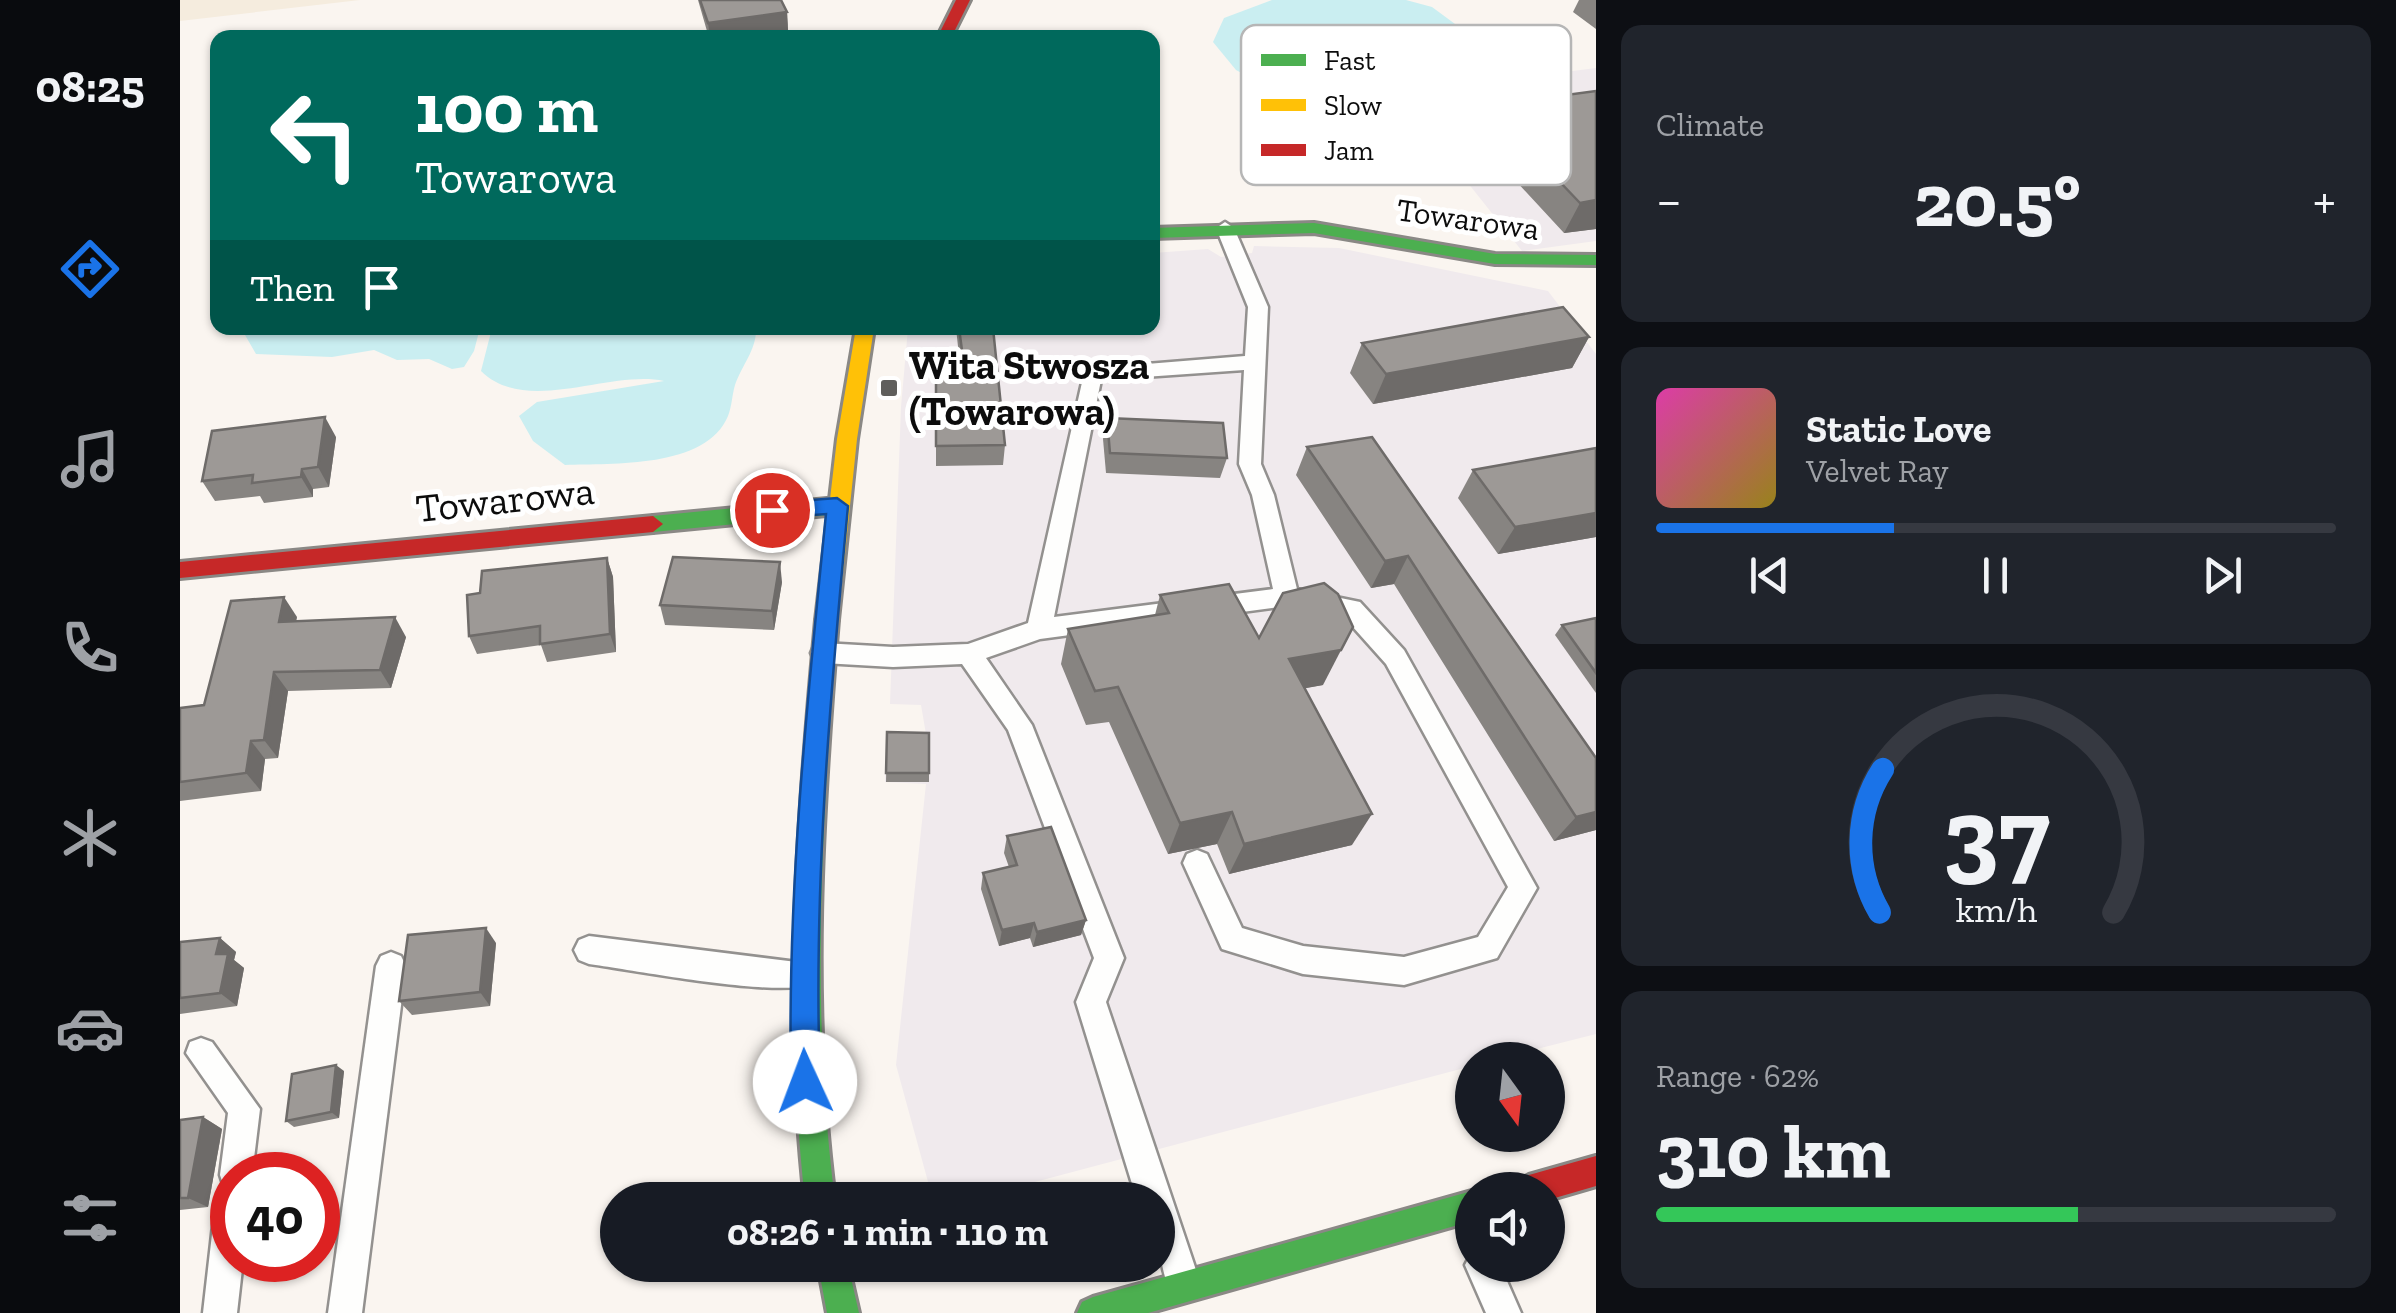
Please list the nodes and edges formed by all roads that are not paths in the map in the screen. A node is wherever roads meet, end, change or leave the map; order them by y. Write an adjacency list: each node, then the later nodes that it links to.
1 (963, 0): 2 (street)
2 (948, 30)
3 (1225, 228): 4 (street, Towarowa); 5 (street, Towarowa); 7 (lane)
4 (1160, 232)
5 (1596, 260)
6 (864, 335): 8 (street)
7 (1254, 362): 10 (lane); 11 (lane)
8 (837, 506): 9 (street, Towarowa); 12 (street)
9 (180, 570)
10 (1287, 597): 11 (lane); 14 (lane)
11 (1039, 629): 13 (lane)
12 (823, 653): 13 (lane); 17 (street)
13 (969, 654): 23 (lane)
14 (1197, 863)
15 (589, 950): 17 (lane)
16 (391, 966): 31 (lane)
17 (802, 974): 22 (street)
18 (201, 1053): 19 (lane)
19 (239, 1152)
20 (1596, 1171): 21 (street)
21 (1565, 1180)
22 (818, 1182)
23 (1148, 1182)
24 (1455, 1211): 29 (street)
25 (1175, 1259): 29 (lane)
26 (224, 1282): 30 (lane)
27 (837, 1282): 32 (street)
28 (1490, 1282): 34 (lane)
29 (1185, 1288): 33 (street)
30 (220, 1313)
31 (345, 1313)
32 (843, 1313)
33 (1093, 1313)
34 (1504, 1313)

